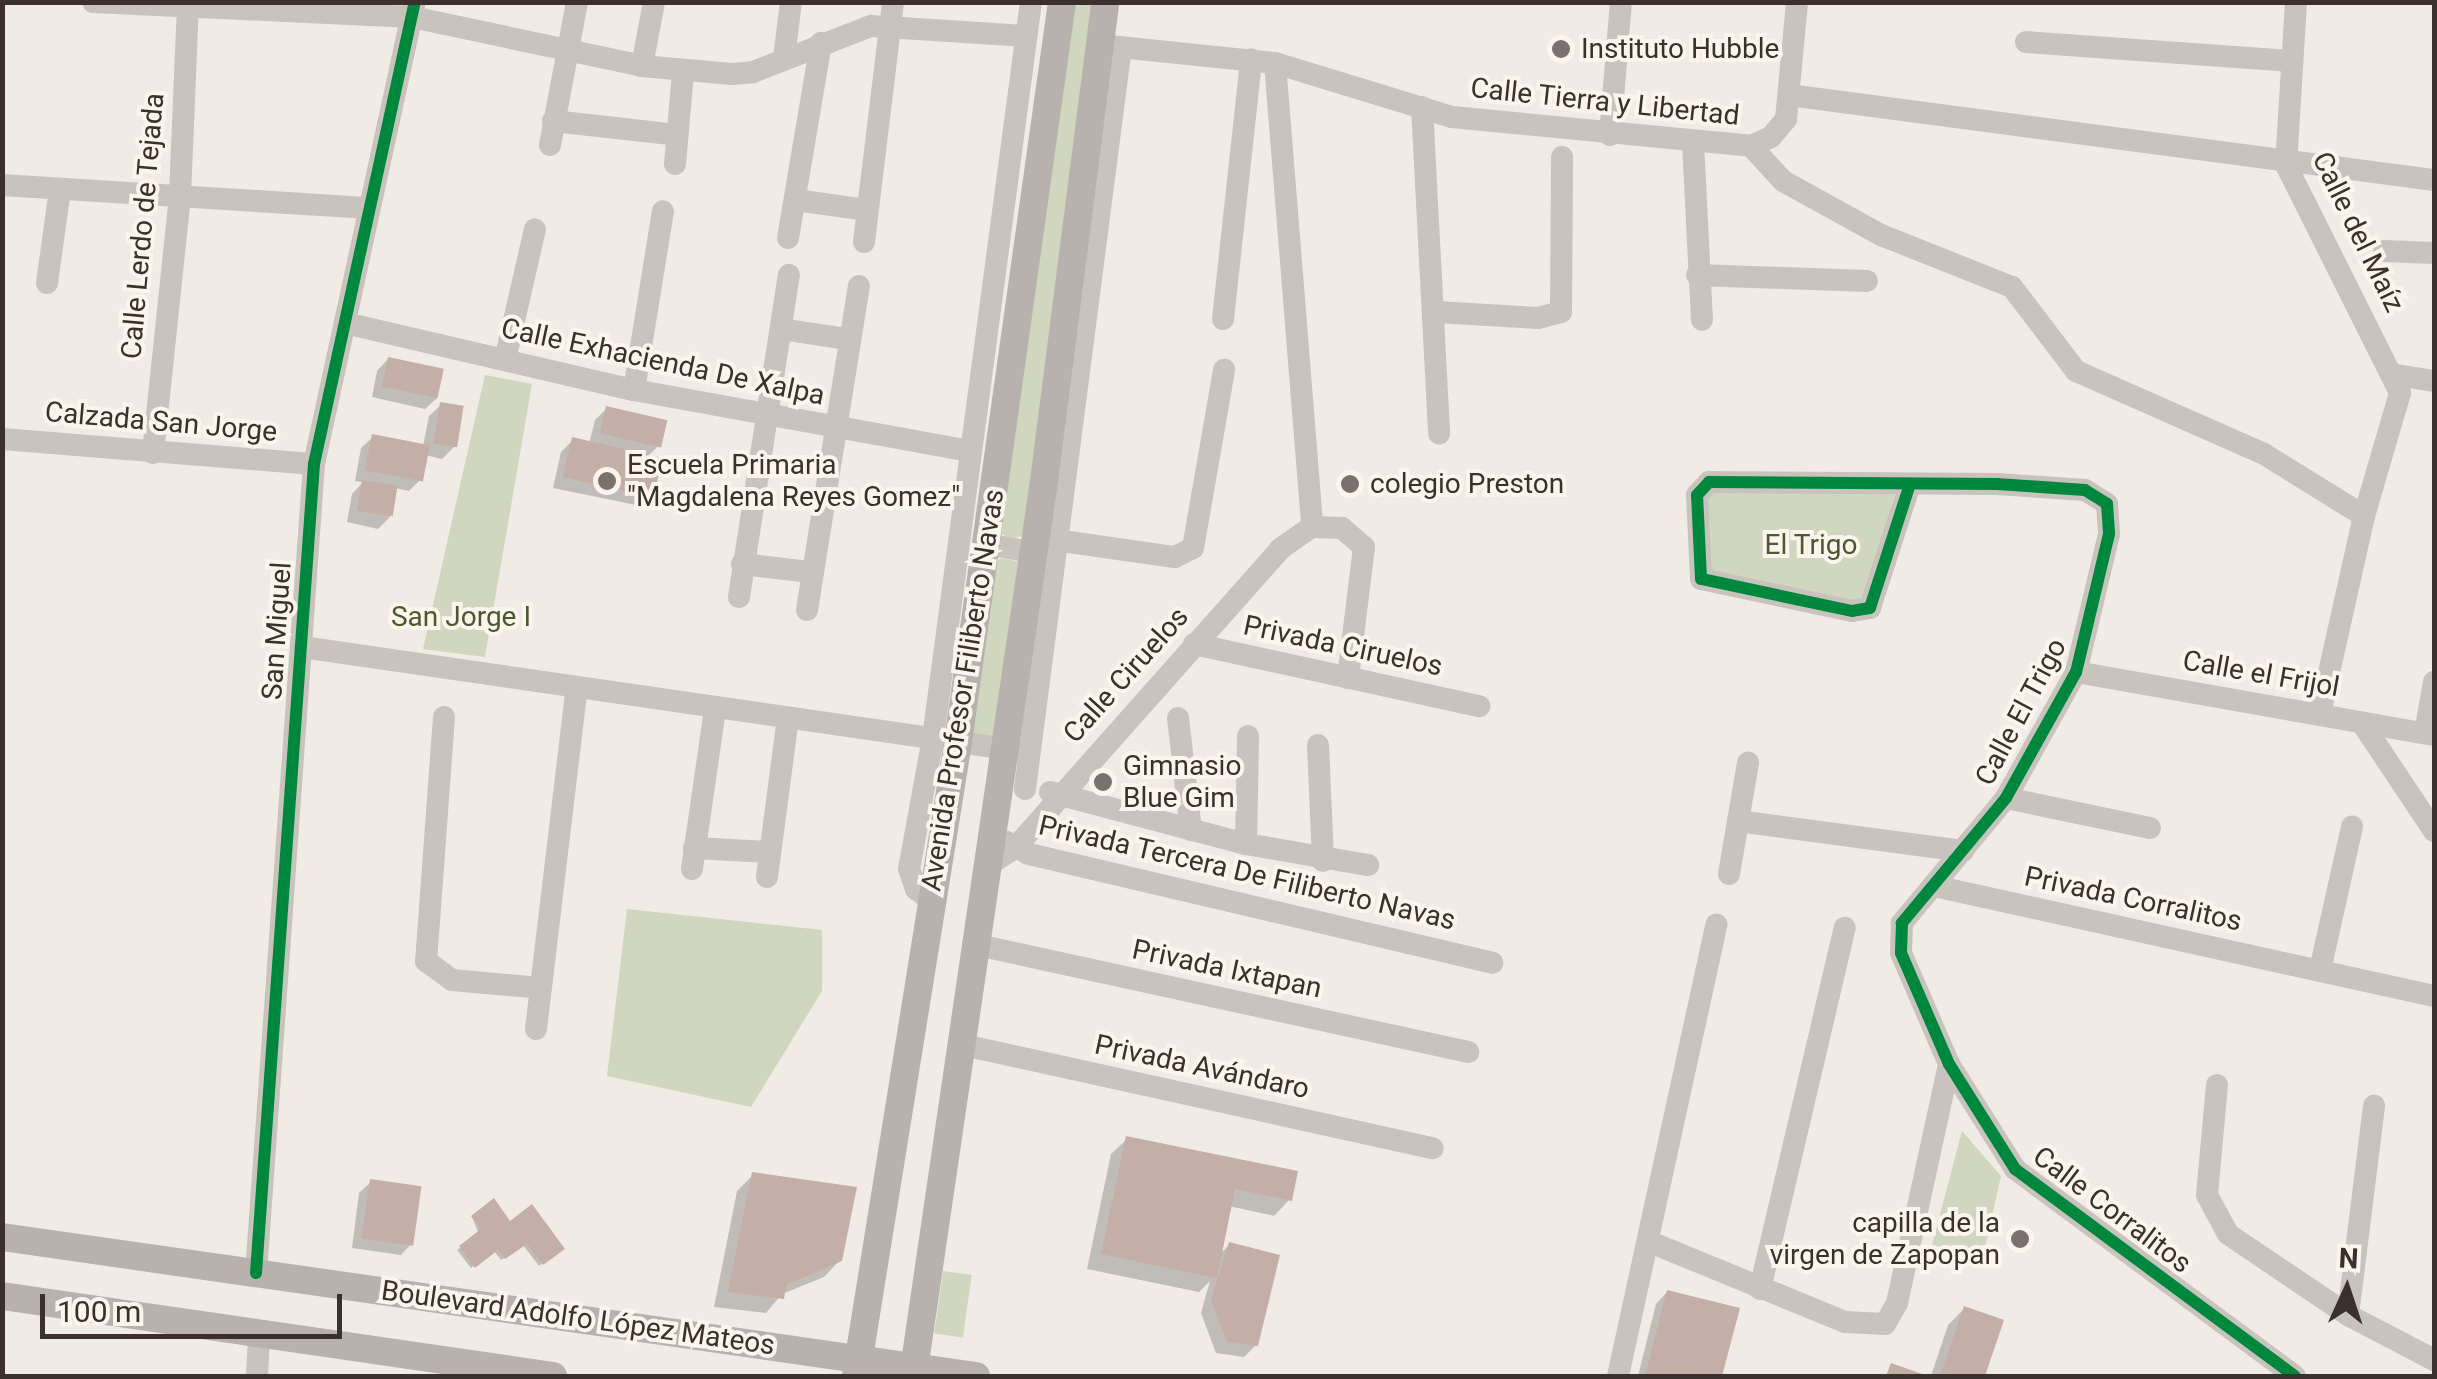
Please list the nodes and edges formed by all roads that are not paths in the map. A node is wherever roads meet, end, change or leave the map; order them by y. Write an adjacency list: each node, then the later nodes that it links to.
1 (93, 2): 11 (street)
2 (577, 2): 18 (street)
3 (654, 2): 23 (street)
4 (791, 2): 19 (street)
5 (1030, 2): 14 (street)
6 (1062, 2): 76 (main road, Avenida Profesor Filiberto Navas)
7 (1105, 2): 17 (main road, Avenida Profesor Filiberto Navas)
8 (1620, 2): 29 (street)
9 (1798, 2): 25 (street)
10 (2296, 2): 21 (street, Calle del Maíz)
11 (187, 7): 12 (street); 39 (street, Calle Lerdo de Tejada)
12 (414, 10): 18 (street); 41 (street, San Miguel)
13 (891, 14): 14 (street); 16 (street); 42 (street)
14 (1026, 36): 69 (street)
15 (2026, 42): 21 (street)
16 (821, 43): 19 (street); 40 (street)
17 (1111, 46): 20 (street, Calle Tierra y Libertad); 75 (street); 77 (main road, Avenida Profesor Filiberto Navas)
18 (566, 51): 23 (street); 27 (street)
19 (784, 58): 24 (street)
20 (1251, 60): 22 (street, Calle Tierra y Libertad); 55 (street)
21 (2292, 62): 35 (street, Calle del Maíz)
22 (1276, 63): 26 (street, Calle Tierra y Libertad); 74 (street)
23 (642, 66): 24 (street)
24 (682, 72): 28 (street)
25 (1789, 95): 32 (street, Calle Tierra y Libertad); 35 (street)
26 (1422, 107): 29 (street, Calle Tierra y Libertad); 54 (street)
27 (554, 121): 28 (street); 31 (street)
28 (677, 135): 34 (street)
29 (1610, 135): 30 (street, Calle Tierra y Libertad)
30 (1693, 143): 32 (street, Calle Tierra y Libertad); 50 (street)
31 (550, 146)
32 (1751, 146): 73 (street)
33 (1562, 157): 54 (street)
34 (676, 164)
35 (2286, 164): 36 (street); 62 (street, Calle del Maíz)
36 (2434, 180)
37 (2, 185): 38 (street)
38 (60, 188): 39 (street); 52 (street)
39 (180, 195): 41 (street); 70 (street, Calle Lerdo de Tejada)
40 (796, 200): 42 (street); 45 (street)
41 (369, 208): 57 (street, San Miguel)
42 (868, 210): 46 (street)
43 (663, 211): 64 (street)
44 (535, 230): 60 (street)
45 (788, 238)
46 (864, 242)
47 (2384, 250): 48 (street)
48 (2434, 254)
49 (789, 274): 58 (street)
50 (1696, 275): 51 (street); 56 (street)
51 (1867, 281)
52 (47, 283)
53 (859, 286): 59 (street)
54 (1436, 312): 67 (street)
55 (1223, 319)
56 (1702, 320)
57 (345, 323): 60 (street, Calle Exhacienda De Xalpa); 71 (street, San Miguel)
58 (781, 329): 59 (street); 65 (street)
59 (846, 339): 66 (street)
60 (505, 360): 64 (street, Calle Exhacienda De Xalpa)
61 (1224, 370): 75 (street)
62 (2396, 376): 63 (street); 73 (street)
63 (2434, 382)
64 (634, 390): 65 (street, Calle Exhacienda De Xalpa)
65 (767, 413): 66 (street, Calle Exhacienda De Xalpa); 78 (street)
66 (831, 429): 69 (street, Calle Exhacienda De Xalpa); 79 (street)
67 (1439, 434)
68 (2, 439): 70 (street, Calzada San Jorge)
69 (971, 451): 97 (street)
70 (152, 453): 71 (street, Calzada San Jorge)
71 (314, 464): 83 (street, San Miguel)
72 (1910, 484): 72 (street, Calle El Trigo); 84 (street, Calle El Trigo)
73 (2364, 516): 90 (street)
74 (1312, 527): 82 (street, Calle Ciruelos); 85 (street)
75 (1062, 541): 99 (street)
76 (986, 544): 77 (street); 97 (main road, Avenida Profesor Filiberto Navas)
77 (1031, 552): 99 (main road, Avenida Profesor Filiberto Navas)
78 (742, 564): 79 (street); 80 (street)
79 (809, 572): 81 (street)
80 (739, 597)
81 (806, 610)
82 (1194, 644): 85 (street, Privada Ciruelos); 102 (street, Calle Ciruelos)
83 (302, 647): 87 (street); 135 (street, San Miguel)
84 (2076, 672): 90 (street, Calle el Frijol); 103 (street, Calle El Trigo)
85 (1348, 678): 88 (street, Privada Ciruelos)
86 (2434, 682): 95 (street)
87 (577, 687): 89 (street); 124 (street)
88 (1479, 706)
89 (715, 708): 92 (street); 111 (street)
90 (2320, 712): 94 (street, Calle el Frijol)
91 (444, 718): 124 (street)
92 (788, 718): 97 (street); 111 (street)
93 (1178, 718): 107 (street)
94 (2362, 724): 95 (street, Calle el Frijol); 108 (street)
95 (2430, 734)
96 (1248, 736): 110 (street)
97 (945, 740): 99 (street); 141 (main road, Avenida Profesor Filiberto Navas)
98 (1318, 745): 113 (street)
99 (1017, 750): 101 (main road, Avenida Profesor Filiberto Navas)
100 (1748, 763): 104 (street)
101 (1011, 787): 102 (street); 109 (main road, Avenida Profesor Filiberto Navas)
102 (1060, 793): 107 (street); 109 (street, Calle Ciruelos)
103 (2006, 798): 105 (street); 112 (street, Calle El Trigo)
104 (1738, 821): 112 (street); 115 (street)
105 (2150, 828)
106 (2352, 828): 123 (street)
107 (1190, 830): 110 (street)
108 (2434, 831)
109 (1004, 840): 121 (main road, Avenida Profesor Filiberto Navas); 122 (street, Privada Tercera De Filiberto Navas)
110 (1246, 844): 113 (street)
111 (770, 852): 116 (street)
112 (1963, 852): 117 (street, Calle El Trigo)
113 (1324, 861): 114 (street)
114 (1368, 865)
115 (1729, 874)
116 (767, 877)
117 (1934, 886): 120 (street, Calle El Trigo); 123 (street, Privada Corralitos)
118 (1716, 925): 134 (street)
119 (1846, 928): 136 (street)
120 (1899, 934): 129 (street, Calle Corralitos)
121 (973, 944): 127 (main road, Avenida Profesor Filiberto Navas); 128 (street, Privada Ixtapan)
122 (1492, 963)
123 (2320, 970): 125 (street, Privada Corralitos)
124 (541, 988): 126 (street)
125 (2434, 996)
126 (536, 1028)
127 (958, 1044): 132 (street, Privada Avándaro); 142 (main road, Avenida Profesor Filiberto Navas)
128 (1468, 1052)
129 (1949, 1064): 136 (street); 147 (street, Calle Corralitos)
130 (2217, 1085): 138 (street)
131 (2374, 1106): 138 (street)
132 (1433, 1148)
133 (2, 1236): 135 (main road, Boulevard Adolfo López Mateos)
134 (1650, 1242): 136 (street); 146 (street)
135 (256, 1273): 141 (main road, Boulevard Adolfo López Mateos)
136 (1760, 1289)
137 (2, 1296): 139 (main road)
138 (2348, 1315): 140 (street)
139 (260, 1337): 143 (street); 144 (main road)
140 (2434, 1360)
141 (859, 1367): 142 (main road, Boulevard Adolfo López Mateos)
142 (914, 1372): 145 (main road, Boulevard Adolfo López Mateos)
143 (257, 1376)
144 (553, 1376)
145 (976, 1376)
146 (1618, 1376)
147 (2295, 1376)

